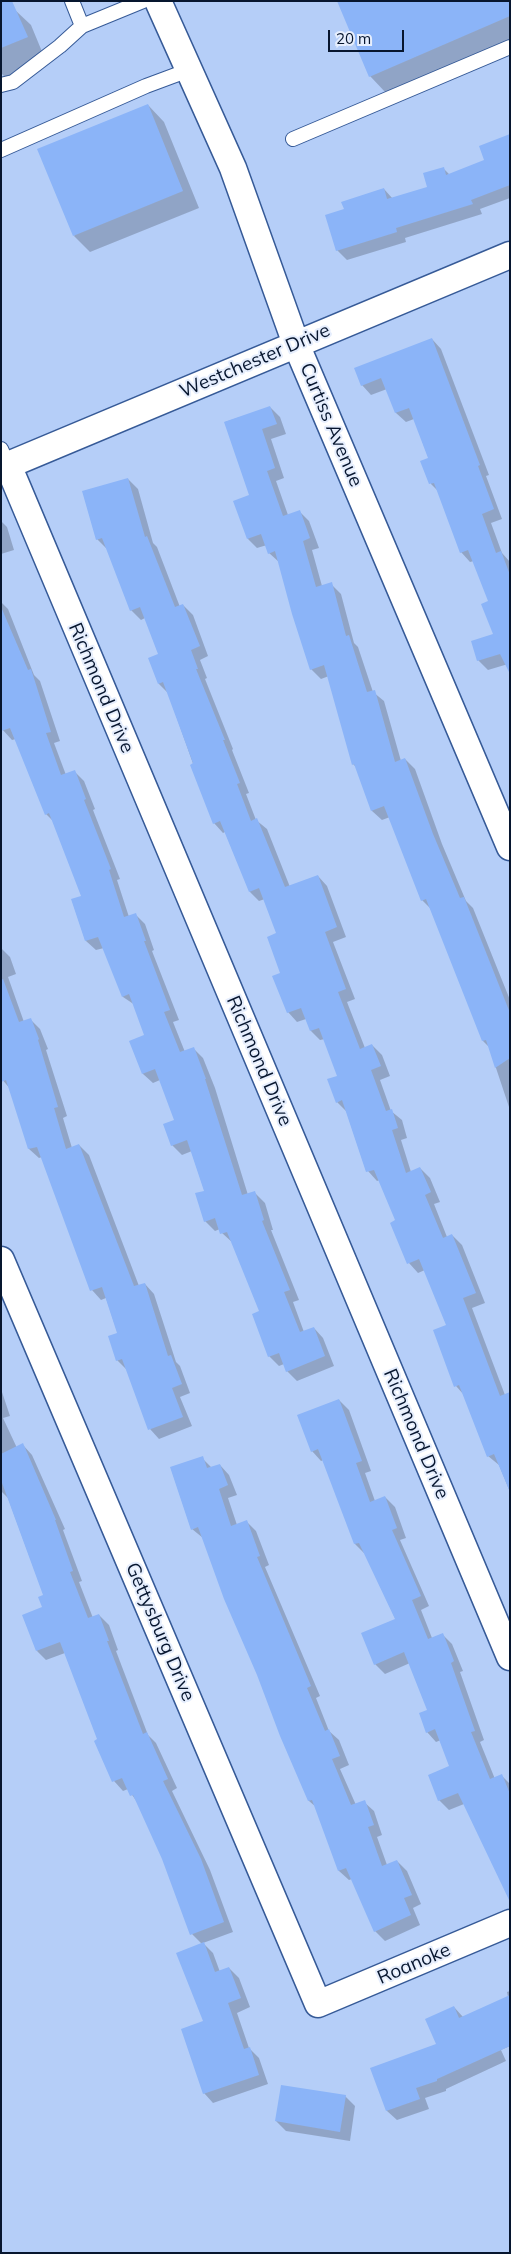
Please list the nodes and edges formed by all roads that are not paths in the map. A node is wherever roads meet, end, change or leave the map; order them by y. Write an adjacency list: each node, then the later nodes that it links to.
1 (72, 1): 4 (lane)
2 (143, 1): 4 (lane)
3 (158, 1): 6 (street, Curtiss Avenue)
4 (82, 26): 7 (lane)
5 (510, 47): 8 (lane)
6 (189, 70): 9 (lane); 11 (street, Curtiss Avenue)
7 (1, 85)
8 (293, 139)
9 (1, 150)
10 (510, 255): 11 (street, Westchester Drive)
11 (296, 344): 12 (street, Westchester Drive); 13 (street, Curtiss Avenue)
12 (3, 461): 15 (street, Richmond Drive)
13 (510, 847)
14 (1, 1260): 17 (street, Gettysburg Drive)
15 (510, 1657)
16 (510, 1923): 17 (street, Roanoke)
17 (318, 2004)

